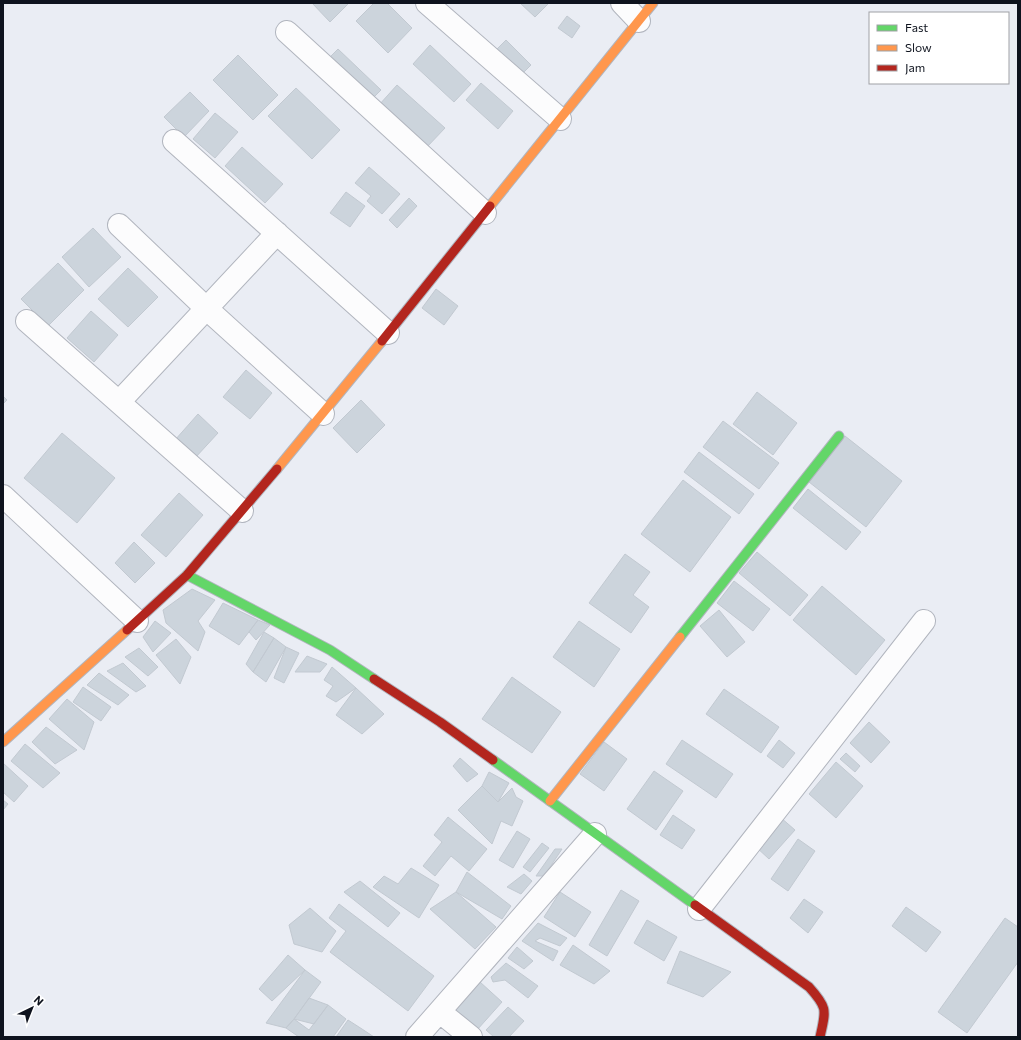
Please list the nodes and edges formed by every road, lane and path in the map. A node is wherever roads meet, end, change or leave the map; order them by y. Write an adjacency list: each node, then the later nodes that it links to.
1 (427, 3): 6 (street)
2 (622, 3): 4 (street)
3 (653, 3): 4 (street)
4 (639, 21): 6 (street)
5 (287, 32): 8 (street)
6 (560, 119): 8 (street)
7 (174, 140): 10 (street)
8 (485, 213): 13 (street)
9 (119, 226): 11 (street)
10 (277, 233): 11 (street); 13 (street)
11 (207, 309): 14 (street); 15 (street)
12 (27, 321): 14 (street)
13 (388, 333): 15 (street)
14 (120, 402): 18 (street)
15 (323, 414): 18 (street)
16 (839, 436): 23 (street)
17 (3, 496): 20 (street)
18 (242, 511): 19 (street)
19 (187, 575): 20 (street); 23 (street)
20 (137, 620): 22 (street)
21 (924, 621): 25 (street)
22 (3, 742)
23 (550, 801): 24 (street)
24 (595, 834): 25 (street); 26 (street)
25 (699, 910): 29 (street)
26 (440, 1012): 27 (street); 28 (street)
27 (417, 1037)
28 (471, 1037)
29 (820, 1037)

